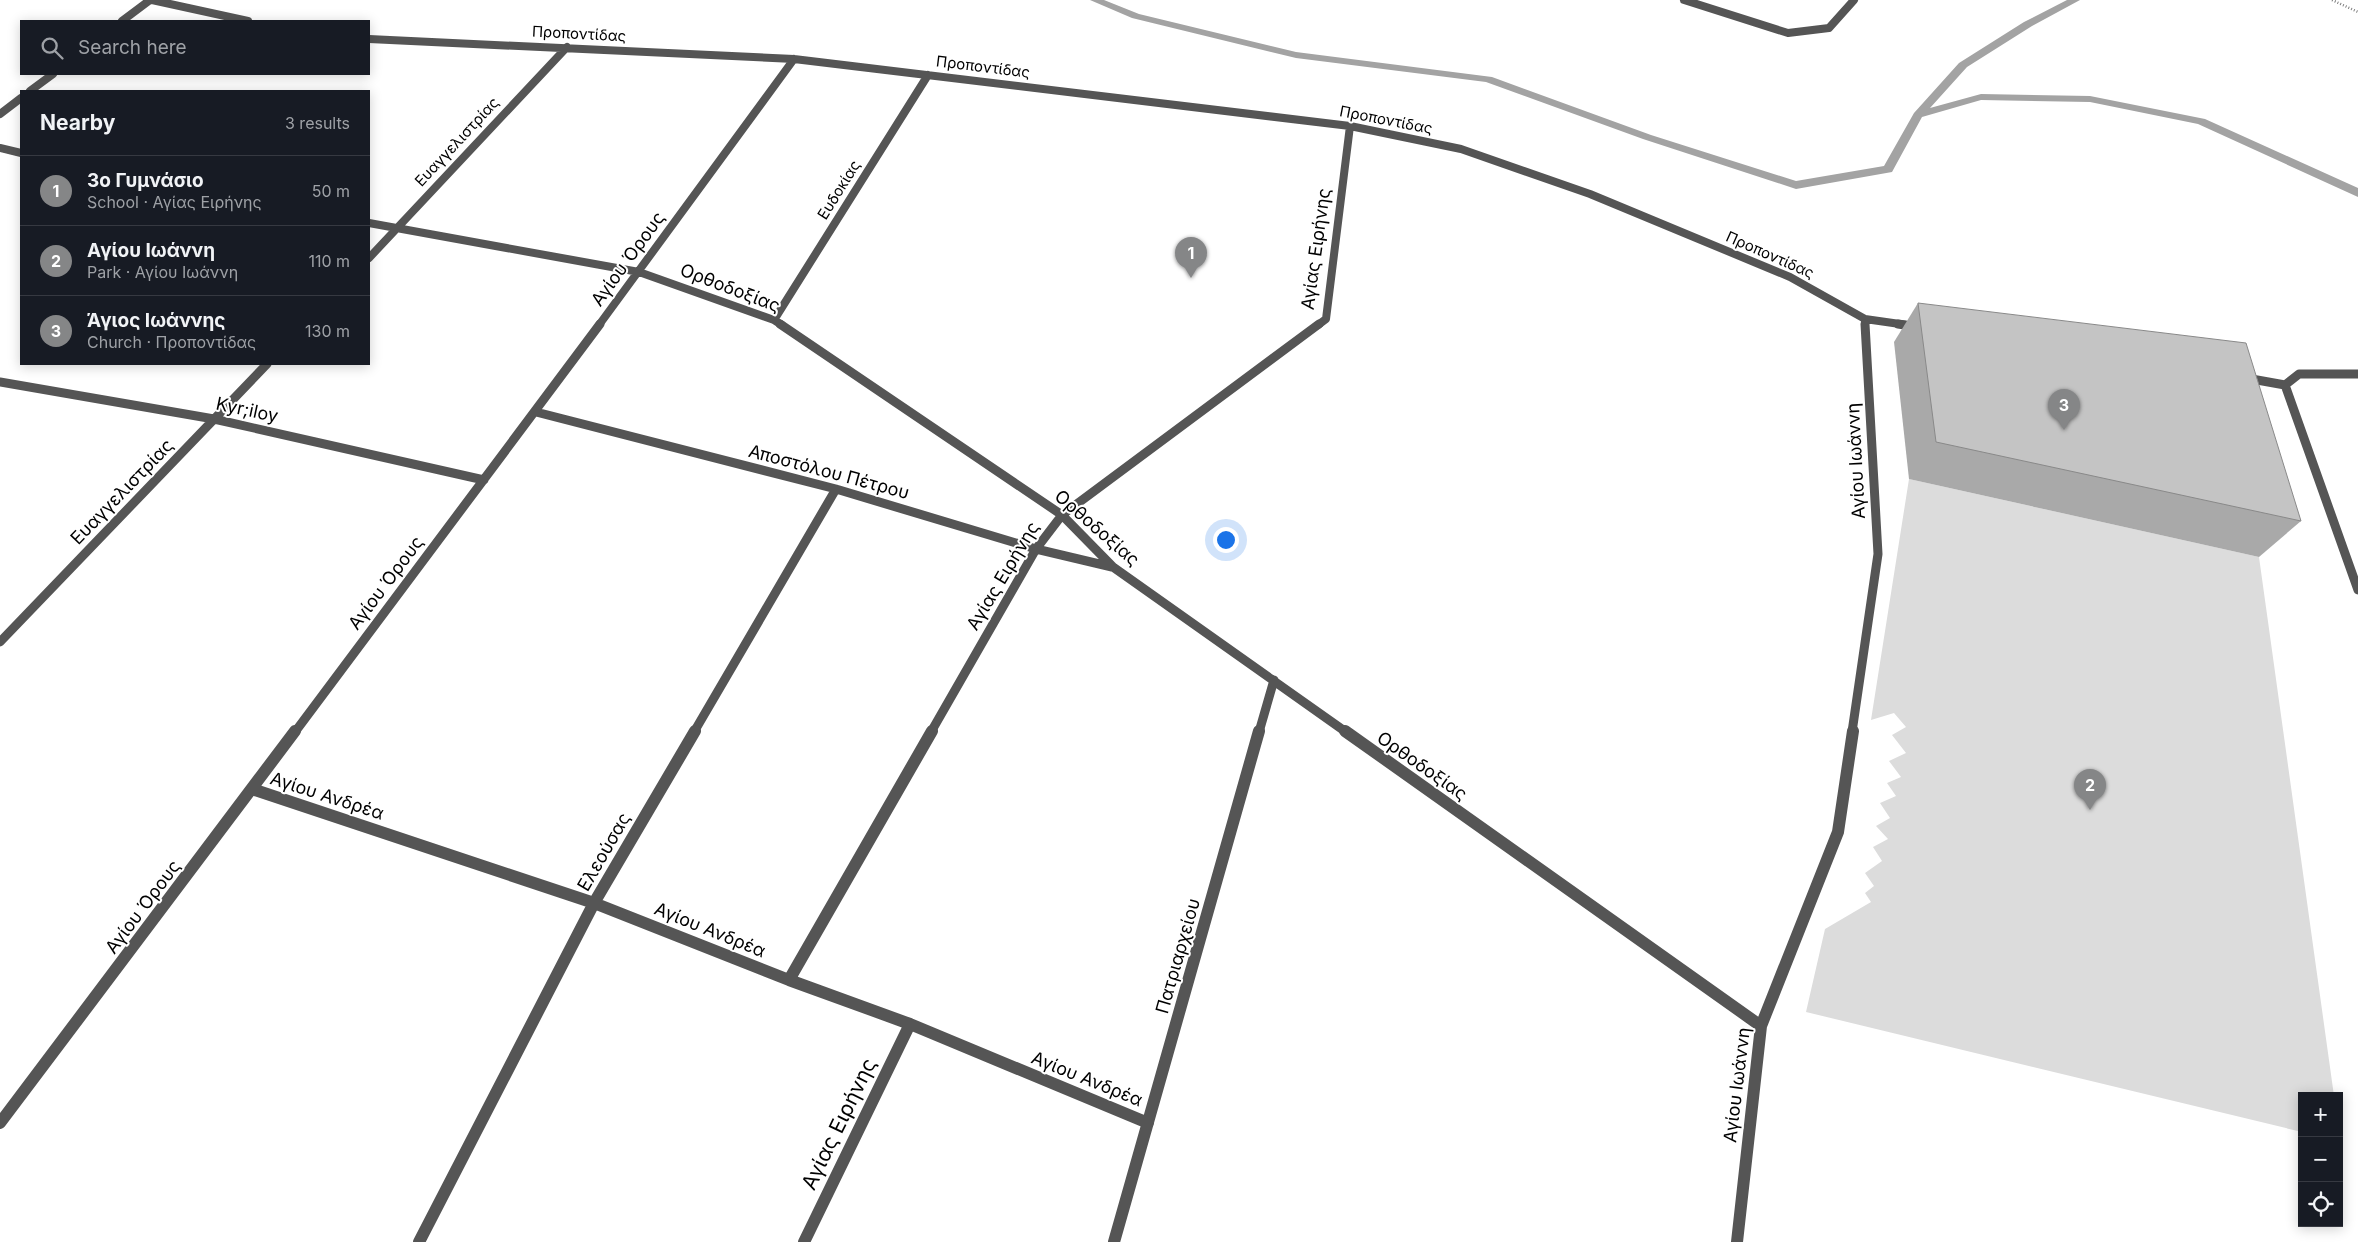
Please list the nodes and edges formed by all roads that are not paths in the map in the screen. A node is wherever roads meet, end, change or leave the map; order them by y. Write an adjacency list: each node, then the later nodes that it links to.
1 (151, 0): 4 (street); 5 (street)
2 (1684, 0): 3 (street)
3 (1854, 0)
4 (123, 20)
5 (243, 20)
6 (370, 39): 7 (street, Προποντίδας)
7 (567, 47): 8 (street, Προποντίδας); 18 (street, Ευαγγελιστρίας)
8 (794, 59): 10 (street, Προποντίδας); 20 (street, Αγίου Όρους)
9 (52, 75): 11 (street)
10 (928, 75): 14 (street, Προποντίδας); 22 (street, Ευδοκίας)
11 (31, 90)
12 (20, 99): 13 (street)
13 (0, 114)
14 (1350, 126): 21 (street, Προποντίδας); 33 (street, Αγίας Ειρήνης)
15 (0, 148): 16 (street)
16 (20, 152)
17 (370, 223): 18 (street, Ορθοδοξίας)
18 (397, 228): 19 (street, Ευαγγελιστρίας); 20 (street, Ορθοδοξίας)
19 (370, 257)
20 (639, 272): 22 (street, Ορθοδοξίας); 29 (street, Αγίου Όρους)
21 (1865, 319): 23 (street, Προποντίδας); 43 (street, Αγίου Ιωάννη)
22 (774, 320): 33 (street, Ορθοδοξίας)
23 (1924, 328)
24 (266, 365): 30 (street, Ευαγγελιστρίας)
25 (2358, 374): 28 (street)
26 (2236, 377): 28 (street)
27 (0, 382): 30 (street, Kyr;iloy)
28 (2285, 384): 36 (street)
29 (536, 412): 31 (street, Αγίου Όρους); 32 (street, Αποστόλου Πέτρου)
30 (214, 419): 31 (street, Kyr;iloy); 37 (street, Ευαγγελιστρίας)
31 (484, 480): 39 (street, Αγίου Όρους)
32 (836, 489): 34 (street, Αποστόλου Πέτρου); 40 (street, Ελεούσας)
33 (1062, 515): 34 (street, Αγίας Ειρήνης); 35 (street, Ορθοδοξίας)
34 (1036, 549): 35 (street, Αποστόλου Πέτρου); 41 (street, Αγίας Ειρήνης)
35 (1113, 567): 38 (street, Ορθοδοξίας)
36 (2358, 590)
37 (0, 642)
38 (1274, 680): 43 (street, Ορθοδοξίας); 45 (street, Πατριαρχείου)
39 (252, 789): 40 (street, Αγίου Ανδρέα); 44 (street, Αγίου Όρους)
40 (594, 903): 41 (street, Αγίου Ανδρέα); 46 (street, Ελεούσας)
41 (788, 980): 42 (street, Αγίου Ανδρέα)
42 (910, 1024): 45 (street, Αγίου Ανδρέα); 47 (street, Αγίας Ειρήνης)
43 (1761, 1026): 49 (street, Αγίου Ιωάννη)
44 (0, 1123)
45 (1148, 1123): 48 (street, Πατριαρχείου)
46 (418, 1242)
47 (804, 1242)
48 (1114, 1242)
49 (1737, 1242)

